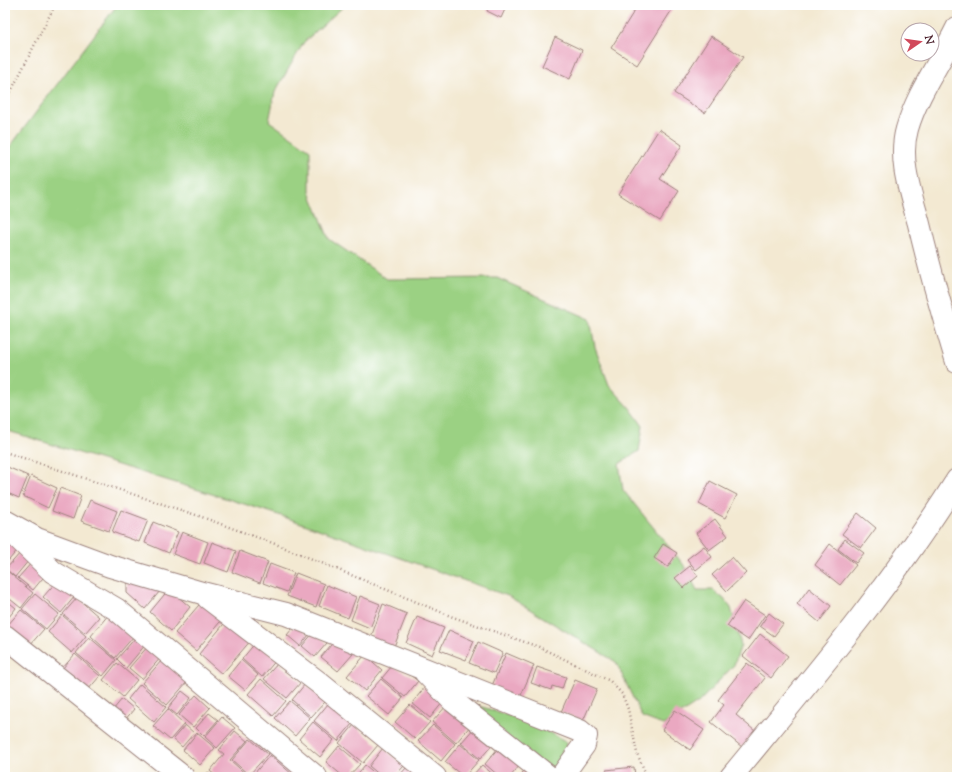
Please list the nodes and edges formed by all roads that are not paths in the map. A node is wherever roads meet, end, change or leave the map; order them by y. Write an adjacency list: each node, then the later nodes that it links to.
1 (957, 28): 2 (street)
2 (957, 362)
3 (957, 480): 4 (street)
4 (951, 502): 15 (street)
5 (5, 521): 7 (street)
6 (5, 526): 11 (street)
7 (202, 594): 9 (street); 12 (street)
8 (5, 636): 10 (street)
9 (420, 666): 13 (street); 14 (street)
10 (183, 777)
11 (316, 777)
12 (435, 777)
13 (549, 777)
14 (561, 777)
15 (731, 777)

